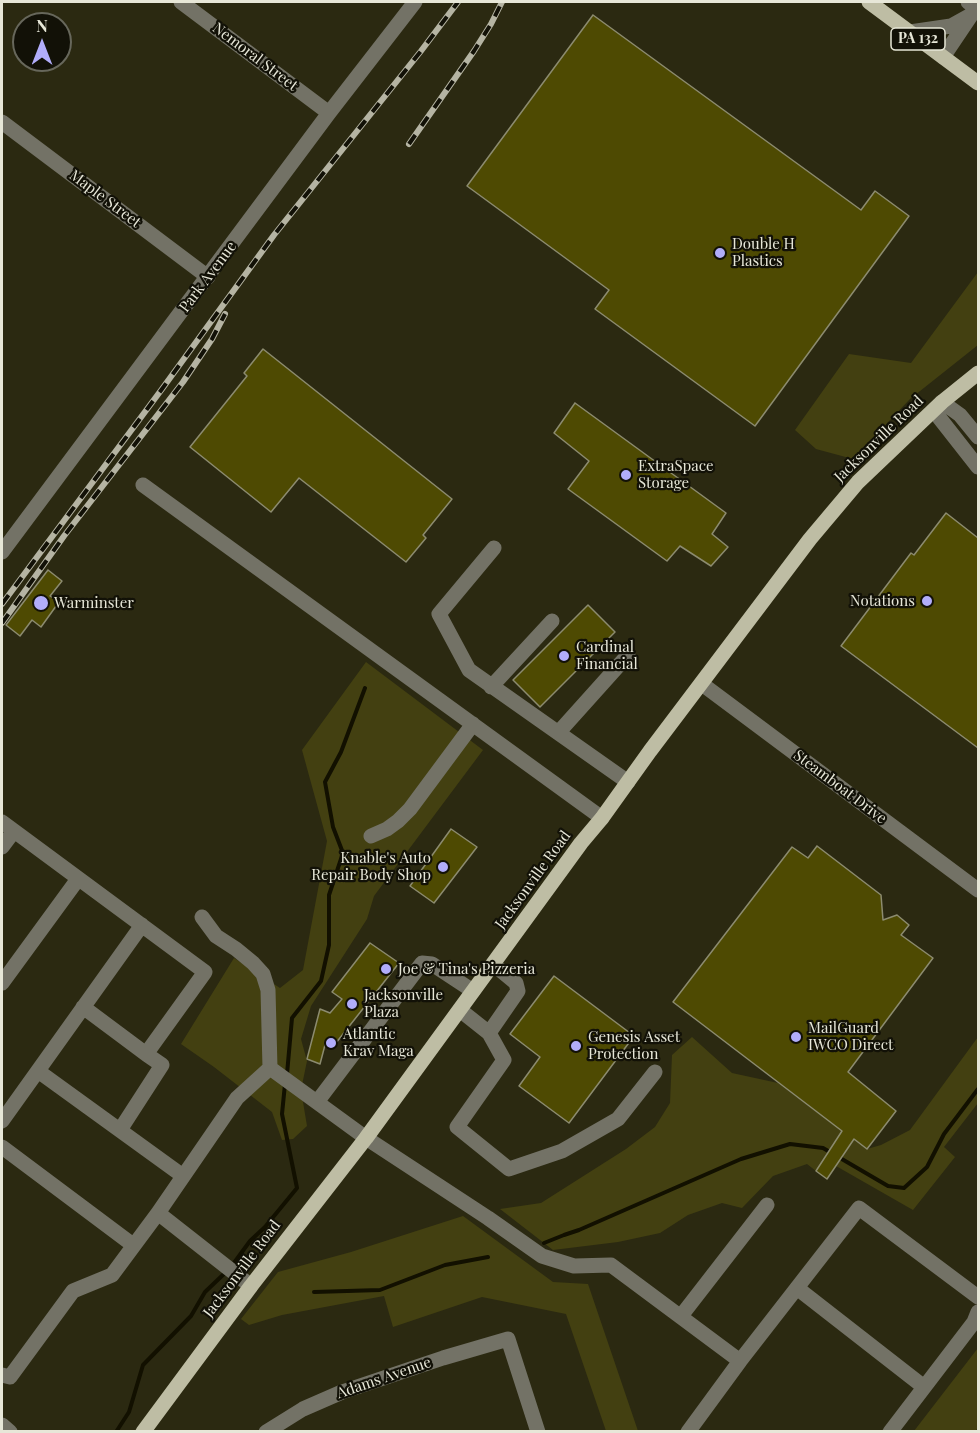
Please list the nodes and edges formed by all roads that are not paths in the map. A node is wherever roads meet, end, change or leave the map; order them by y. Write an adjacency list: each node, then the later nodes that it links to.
1 (181, 2): 9 (street, Nemoral Street)
2 (415, 2): 9 (street, Park Avenue)
3 (869, 2): 5 (main road, PA 132)
4 (972, 8): 5 (street); 6 (street)
5 (910, 32): 6 (main road, PA 132)
6 (944, 57): 7 (main road, PA 132)
7 (973, 79): 8 (main road)
8 (978, 90)
9 (329, 112): 11 (street, Park Avenue)
10 (2, 122): 11 (street, Maple Street)
11 (208, 277): 18 (street, Park Avenue)
12 (978, 373): 13 (main road, Jacksonville Road)
13 (938, 407): 14 (street); 15 (street); 21 (main road, Jacksonville Road)
14 (978, 437)
15 (978, 467)
16 (143, 485): 23 (street)
17 (494, 548): 22 (street)
18 (2, 552)
19 (552, 621): 22 (street)
20 (628, 655): 24 (street)
21 (702, 684): 25 (main road, Jacksonville Road); 31 (street, Steamboat Drive)
22 (491, 687): 24 (street)
23 (473, 724): 26 (street); 28 (street)
24 (558, 733): 25 (street)
25 (628, 782): 26 (main road, Jacksonville Road)
26 (602, 818): 34 (main road, Jacksonville Road)
27 (8, 827): 29 (street); 30 (street)
28 (371, 836)
29 (2, 847)
30 (78, 879): 33 (street); 35 (street)
31 (978, 890)
32 (202, 917): 41 (street)
33 (142, 925): 37 (street); 40 (street)
34 (493, 964): 36 (main road, Jacksonville Road); 39 (street)
35 (2, 983)
36 (473, 991): 38 (main road, Jacksonville Road); 44 (street)
37 (83, 1007): 40 (street); 42 (street)
38 (460, 1010): 39 (street); 47 (main road, Jacksonville Road)
39 (489, 1033): 43 (street)
40 (146, 1054): 46 (street)
41 (270, 1068): 44 (street); 49 (street)
42 (38, 1071): 45 (street); 46 (street)
43 (655, 1072)
44 (317, 1102): 47 (street)
45 (2, 1121)
46 (120, 1130): 49 (street)
47 (366, 1138): 53 (main road, Jacksonville Road); 57 (street)
48 (2, 1148): 52 (street)
49 (183, 1176): 51 (street)
50 (767, 1205): 57 (street)
51 (158, 1213): 52 (street); 53 (street)
52 (133, 1245): 59 (street)
53 (251, 1286): 63 (main road, Jacksonville Road)
54 (797, 1288): 55 (street); 58 (street); 60 (street)
55 (978, 1297)
56 (978, 1312): 60 (street)
57 (681, 1317): 58 (street)
58 (740, 1360): 66 (street)
59 (2, 1375)
60 (924, 1387): 67 (street)
61 (2, 1425): 62 (street)
62 (10, 1431)
63 (143, 1431)
64 (266, 1431): 65 (street, Adams Avenue)
65 (538, 1431)
66 (688, 1431)
67 (890, 1431)

